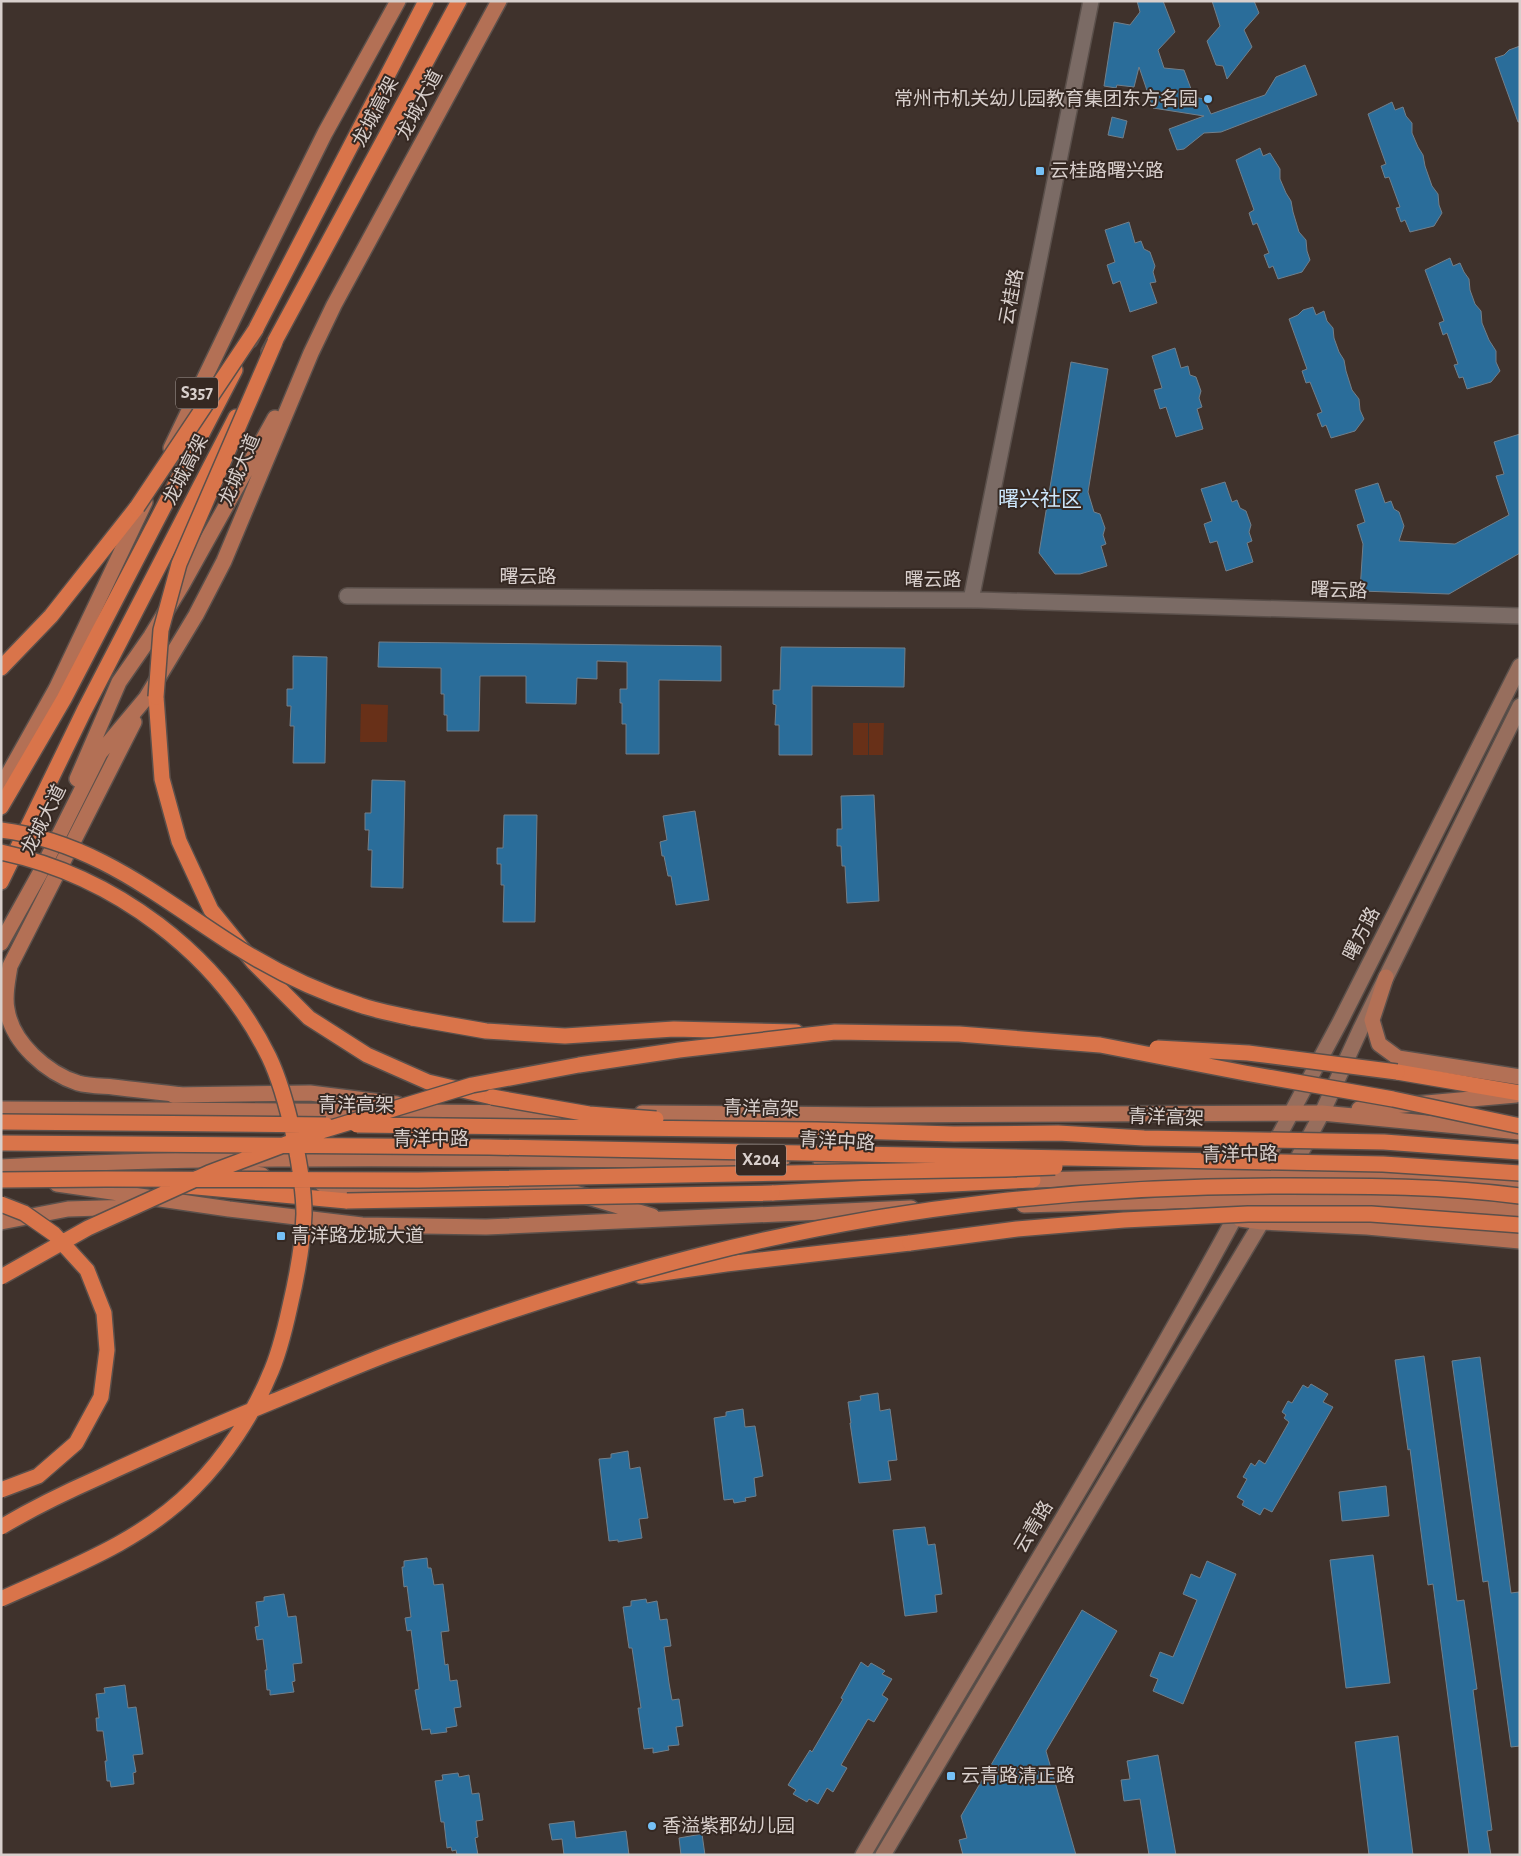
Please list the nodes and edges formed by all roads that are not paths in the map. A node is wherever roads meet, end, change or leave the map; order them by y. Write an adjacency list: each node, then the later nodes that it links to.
1 (398, 1): 16 (main road, S357)
2 (426, 1): 6 (highway, 龙城高架)
3 (459, 1): 7 (highway, 龙城高架)
4 (499, 1): 8 (main road, 龙城大道)
5 (1092, 1): 10 (street, 云桂路)
6 (256, 329): 13 (highway, bridge); 17 (highway, 龙城高架, bridge)
7 (275, 342): 21 (highway, 龙城高架, bridge); 36 (highway, bridge)
8 (311, 353): 14 (main road, 龙城大道); 20 (main road)
9 (347, 596): 10 (street, 曙云路)
10 (971, 600): 11 (street, 曙云路)
11 (1520, 616)
12 (1520, 666): 32 (street, 曙方路)
13 (1, 668)
14 (146, 698): 20 (main road, 龙城大道); 28 (main road)
15 (1520, 706): 23 (street)
16 (1, 787)
17 (1, 807)
18 (1, 830): 24 (highway, bridge)
19 (1, 852): 70 (highway, bridge)
20 (40, 873): 22 (main road, 龙城大道)
21 (1, 882)
22 (1, 942)
23 (1386, 977): 26 (main road); 33 (street)
24 (835, 1032): 25 (highway, bridge); 66 (highway, bridge)
25 (1100, 1044): 27 (highway, bridge); 35 (highway, bridge)
26 (1520, 1077)
27 (1520, 1094): 33 (main road)
28 (182, 1095): 29 (main road); 31 (main road)
29 (22, 1108): 30 (main road, 青洋中路); 31 (main road, 青洋中路)
30 (1, 1109)
31 (466, 1112): 32 (main road, 青洋中路)
32 (1291, 1113): 33 (main road, 青洋中路); 45 (street, 曙方路)
33 (1322, 1113): 37 (main road, 青洋中路); 44 (street)
34 (1, 1122): 36 (highway, 青洋高架, bridge)
35 (1520, 1126)
36 (817, 1130): 39 (highway, 青洋高架, bridge)
37 (1520, 1132)
38 (1, 1143): 40 (highway, bridge)
39 (1520, 1152)
40 (1174, 1160): 43 (highway, bridge); 48 (highway, bridge)
41 (175, 1161): 42 (main road, 青洋中路 / X204); 50 (main road, 青洋中路 / X204); 61 (main road)
42 (1, 1167)
43 (1520, 1173)
44 (1290, 1174): 45 (main road, 青洋中路 / X204); 51 (main road, 青洋中路 / X204); 53 (street)
45 (1258, 1175): 47 (main road, 青洋中路 / X204); 54 (street, 曙方路)
46 (1, 1176): 58 (main road)
47 (1129, 1178): 50 (main road, 青洋中路 / X204); 57 (main road)
48 (106, 1179): 49 (highway, bridge); 50 (highway, bridge)
49 (1, 1180)
50 (1033, 1180)
51 (1520, 1186)
52 (1520, 1196): 67 (highway, bridge)
53 (1276, 1199): 54 (main road); 59 (main road); 63 (street)
54 (1244, 1200): 55 (main road); 60 (street, 曙方路)
55 (1130, 1202): 57 (main road); 60 (main road)
56 (1, 1204): 68 (highway, bridge)
57 (1013, 1205): 61 (main road)
58 (228, 1209): 61 (main road); 62 (main road)
59 (1520, 1210)
60 (1234, 1218): 63 (main road); 71 (street, 云青路)
61 (665, 1220)
62 (1, 1222)
63 (1262, 1222): 65 (main road); 72 (street, 云青路)
64 (1520, 1225): 67 (highway, bridge)
65 (1520, 1241)
66 (1, 1277)
67 (610, 1281): 69 (highway, bridge)
68 (1, 1490)
69 (1, 1527)
70 (1, 1599)
71 (863, 1855)
72 (883, 1855)

